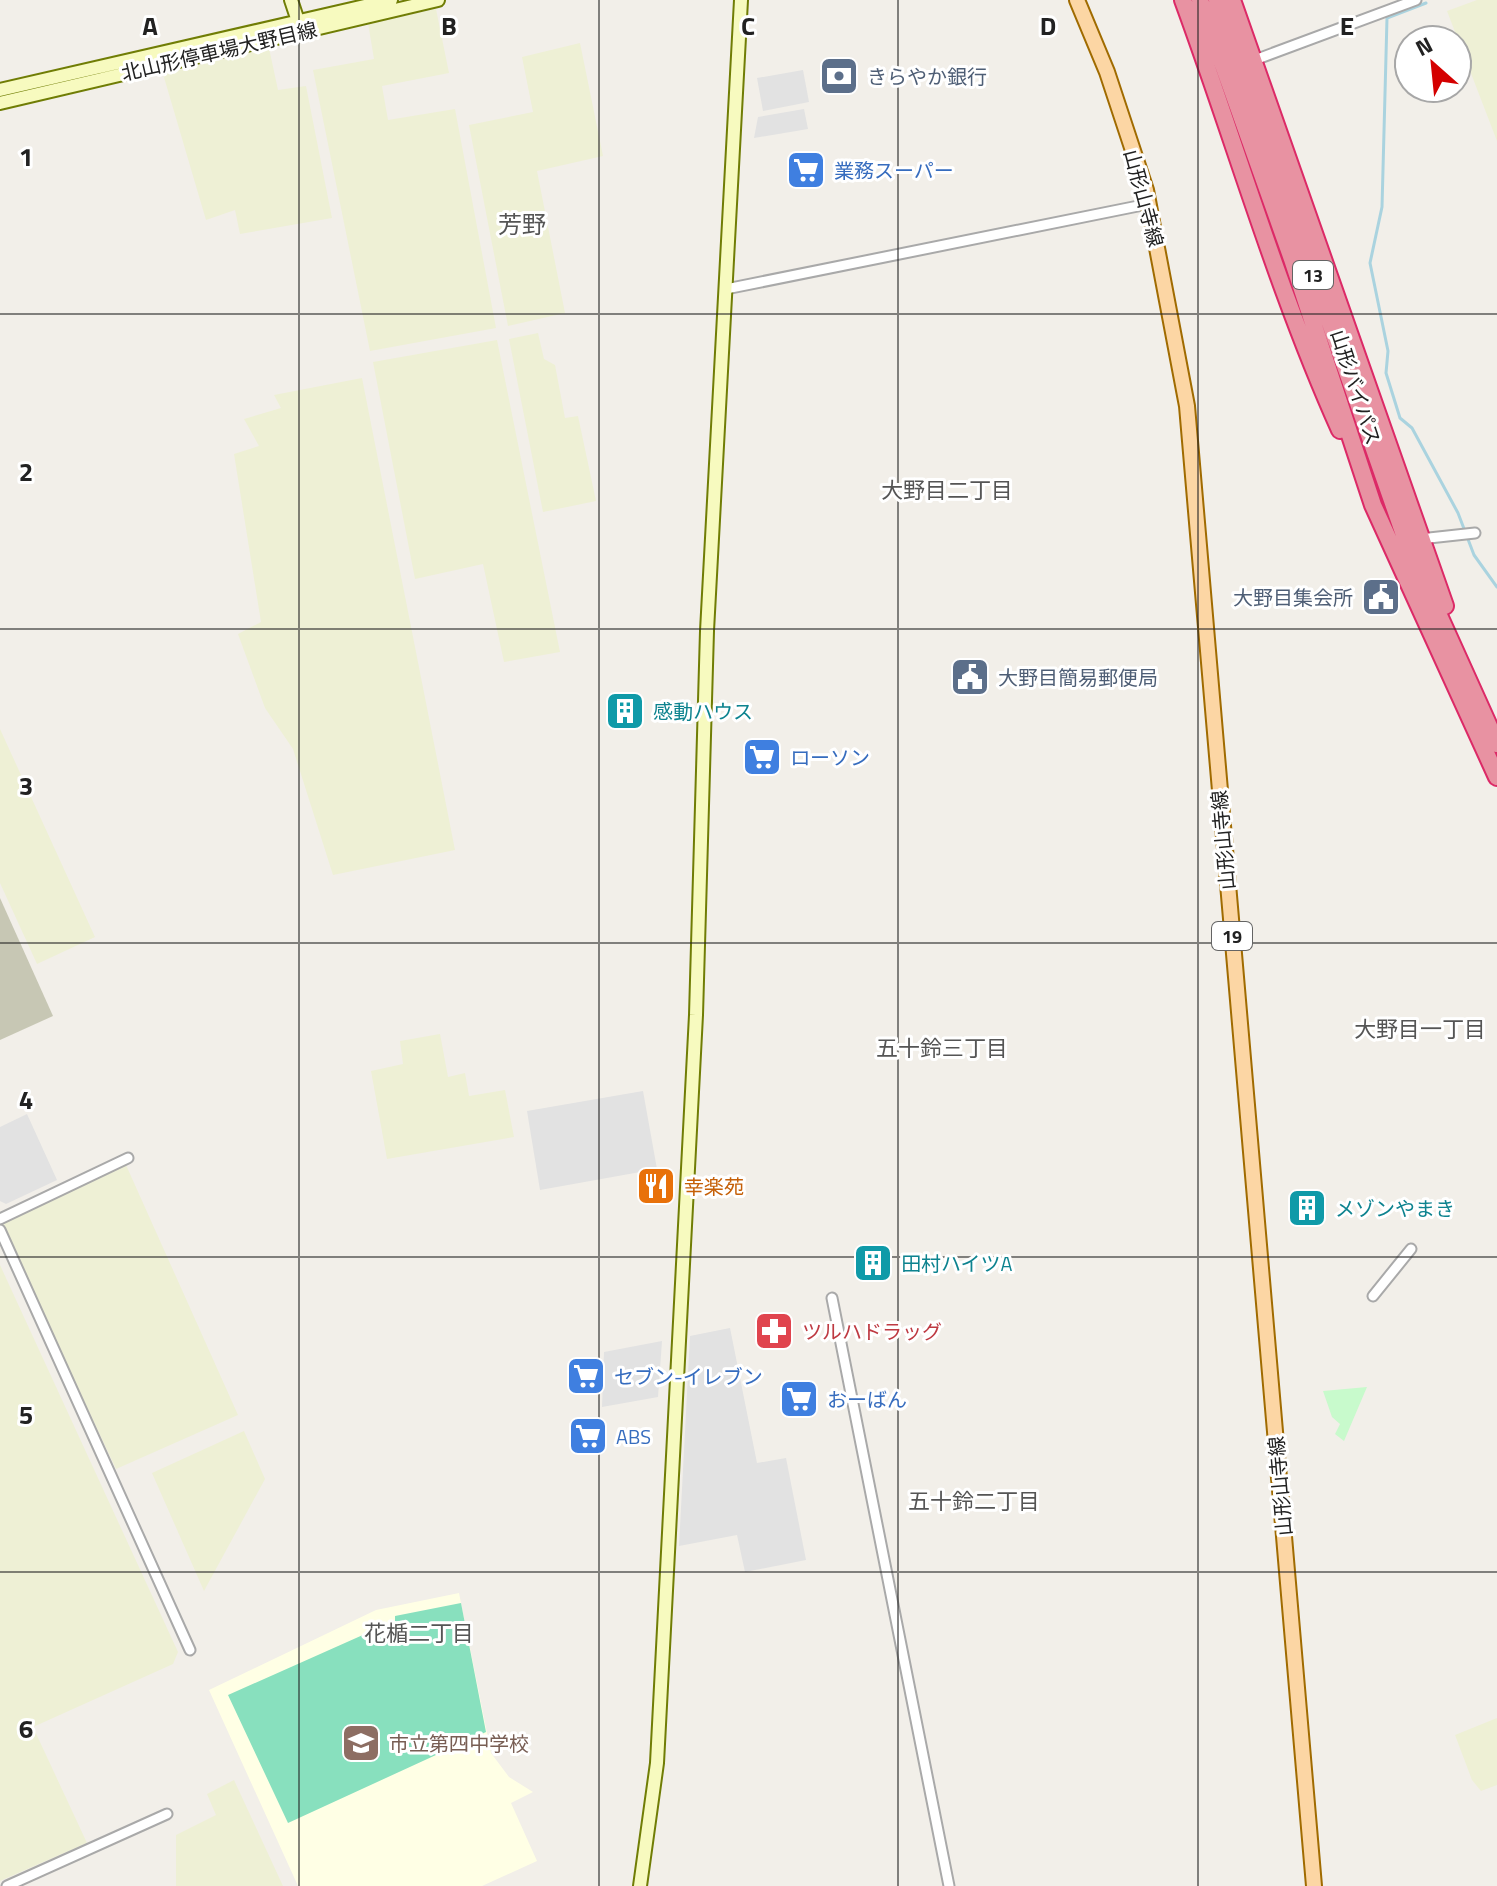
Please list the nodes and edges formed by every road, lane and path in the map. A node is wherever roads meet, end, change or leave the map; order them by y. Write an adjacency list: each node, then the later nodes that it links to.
1 (291, 0): 12 (street)
2 (391, 0): 12 (street, 北山形停車場大野目線)
3 (438, 0): 15 (street, 北山形停車場大野目線)
4 (741, 0): 17 (street)
5 (1077, 0): 16 (main road, 山形山寺線 / 19)
6 (1183, 0): 18 (highway)
7 (1200, 0): 18 (highway, 山形バイパス / 13)
8 (1217, 0): 20 (highway, 山形バイパス / 13)
9 (1232, 0): 13 (highway)
10 (1416, 0): 11 (street)
11 (1404, 2): 13 (street)
12 (298, 21): 14 (street, 北山形停車場大野目線)
13 (1252, 61): 20 (highway)
14 (0, 90)
15 (0, 103)
16 (1148, 204): 17 (street); 34 (main road, 山形山寺線 / 19)
17 (726, 289): 32 (street)
18 (1373, 505): 22 (highway, 山形バイパス / 13)
19 (1475, 533): 20 (street)
20 (1414, 544): 21 (highway, 山形バイパス / 13)
21 (1497, 744)
22 (1497, 777)
23 (128, 1158): 24 (street)
24 (0, 1219)
25 (0, 1230): 29 (street)
26 (1411, 1249): 27 (street)
27 (1373, 1296)
28 (832, 1298): 33 (street)
29 (190, 1650)
30 (167, 1814): 31 (street)
31 (7, 1886)
32 (640, 1886)
33 (949, 1886)
34 (1314, 1886)

